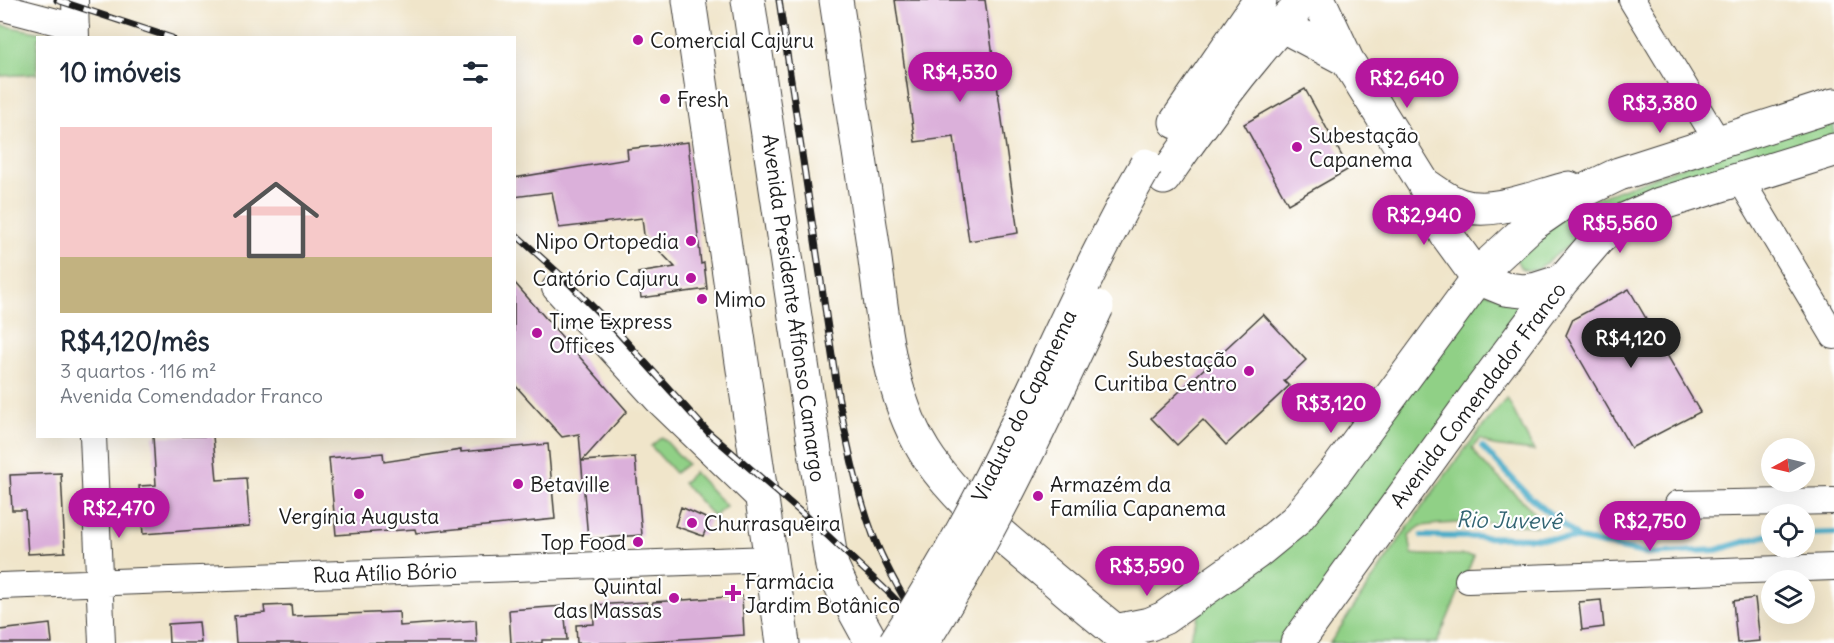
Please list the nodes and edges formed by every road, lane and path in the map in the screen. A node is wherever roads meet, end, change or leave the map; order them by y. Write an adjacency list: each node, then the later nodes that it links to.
1 (75, 0): 11 (street)
2 (689, 0): 26 (main road)
3 (748, 0): 36 (main road, Avenida Presidente Affonso Camargo)
4 (836, 0): 33 (main road)
5 (1260, 0): 16 (main road)
6 (1304, 0): 10 (main road)
7 (1319, 0): 12 (main road)
8 (1632, 0): 14 (street)
9 (0, 7): 11 (street)
10 (1281, 25): 12 (main road); 16 (main road)
11 (76, 32)
12 (1347, 60): 19 (main road)
13 (1834, 105): 14 (main road)
14 (1718, 142): 17 (main road)
15 (1834, 150): 18 (main road, Avenida Comendador Franco)
16 (1155, 172): 37 (main road, Viaduto do Capanema, bridge); 38 (main road, Viaduto do Capanema, bridge)
17 (1619, 174): 19 (main road); 20 (main road)
18 (1740, 179): 21 (main road, Avenida Comendador Franco); 23 (street)
19 (1424, 184): 20 (main road)
20 (1478, 278): 21 (main road); 33 (main road)
21 (1562, 281): 39 (main road, Avenida Comendador Franco)
22 (555, 288): 26 (street)
23 (1834, 336)
24 (93, 438): 31 (street)
25 (1834, 501): 27 (street)
26 (763, 502): 28 (main road)
27 (1678, 504)
28 (771, 559): 31 (street, Rua Atílio Bório); 35 (main road)
29 (1834, 567): 30 (street)
30 (1468, 580)
31 (99, 583): 32 (street, Rua Atílio Bório); 34 (street)
32 (0, 586)
33 (1123, 637)
34 (102, 643)
35 (783, 643)
36 (872, 643)
37 (895, 643)
38 (922, 643)
39 (1297, 643)

